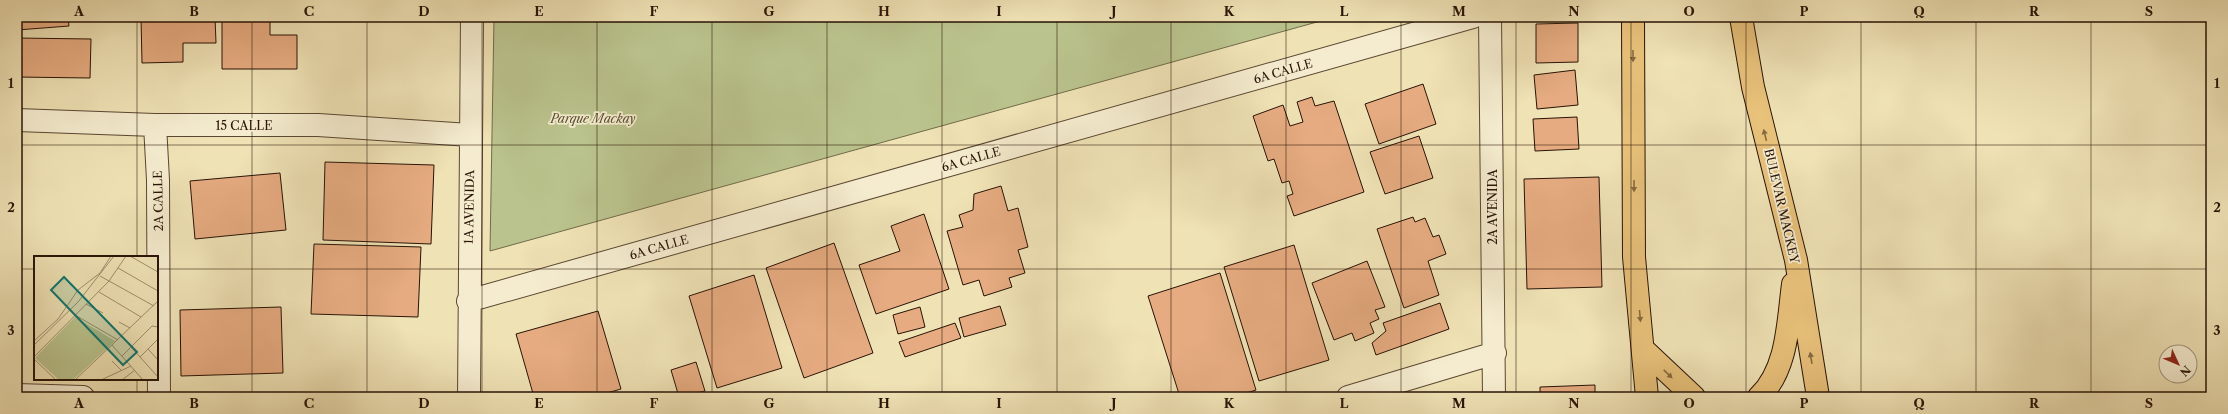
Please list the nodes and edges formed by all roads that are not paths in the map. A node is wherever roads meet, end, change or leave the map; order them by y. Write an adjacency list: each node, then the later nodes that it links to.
1 (472, 17): 8 (street, 1A AVENIDA)
2 (1473, 17): 10 (street, 6A CALLE)
3 (1490, 17): 12 (street, 2A AVENIDA)
4 (1633, 17): 11 (main road, one-way to 11)
5 (1741, 17): 9 (main road, BULEVAR MACKEY, one-way to 5)
6 (17, 120): 7 (street, 15 CALLE)
7 (155, 125): 8 (street, 15 CALLE); 15 (street, 2A CALLE)
8 (470, 135): 10 (street, 1A AVENIDA)
9 (1796, 260): 21 (main road); 22 (main road, BULEVAR MACKEY, one-way to 9)
10 (468, 300): 16 (street, 1A AVENIDA)
11 (1643, 349): 19 (main road); 20 (main road, one-way to 20)
12 (1495, 353): 17 (street); 18 (street, 2A AVENIDA)
13 (17, 395): 14 (street)
14 (83, 397)
15 (159, 397)
16 (468, 397)
17 (1348, 397)
18 (1494, 397)
19 (1647, 397)
20 (1694, 397)
21 (1758, 397)
22 (1818, 397)

